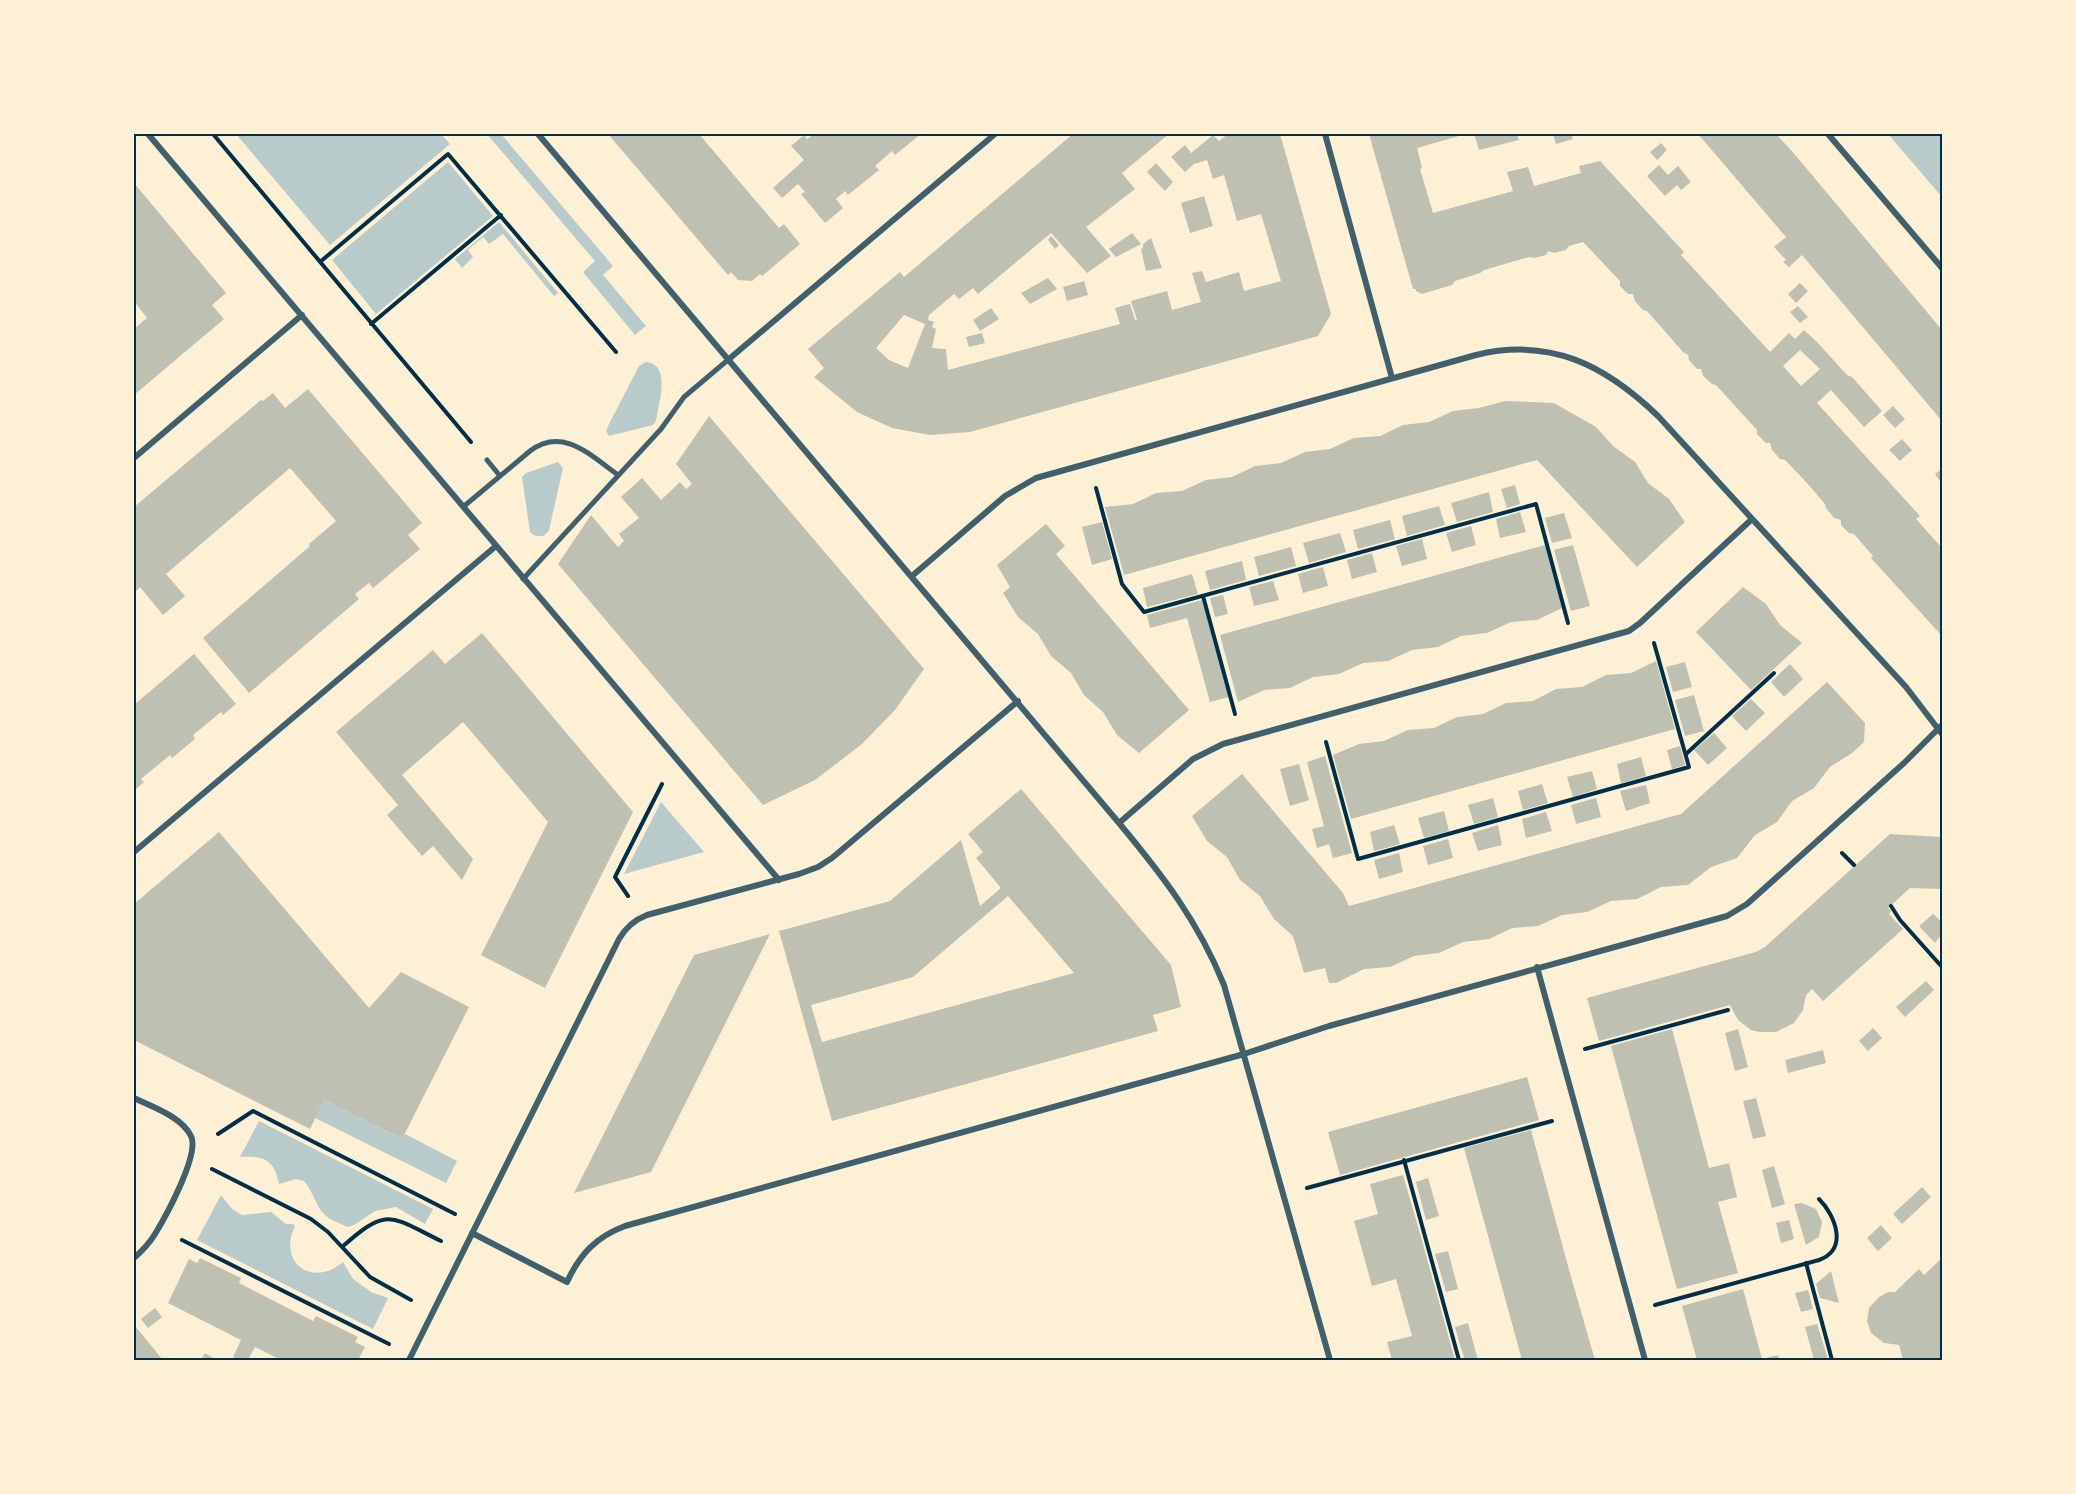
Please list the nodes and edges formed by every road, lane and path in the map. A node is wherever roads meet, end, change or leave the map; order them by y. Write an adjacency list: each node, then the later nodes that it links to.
1 (148, 134): 10 (street)
2 (213, 134): 8 (path)
3 (538, 134): 13 (street)
4 (995, 134): 13 (street)
5 (1325, 134): 14 (street)
6 (1828, 134): 9 (street)
7 (501, 215): 8 (path); 11 (path); 12 (path)
8 (320, 262): 11 (path)
9 (1942, 268)
10 (302, 315): 15 (street); 20 (street)
11 (371, 324): 16 (path)
12 (616, 351)
13 (729, 359): 17 (street); 23 (street)
14 (1392, 378): 21 (street); 23 (street)
15 (134, 458)
16 (487, 460): 18 (street)
17 (618, 475): 18 (street); 24 (street)
18 (500, 476): 20 (street)
19 (1101, 506): 25 (path)
20 (463, 507): 22 (street)
21 (1752, 519): 31 (street); 35 (street)
22 (496, 546): 24 (street); 36 (street)
23 (912, 576): 29 (street)
24 (523, 579): 34 (street)
25 (1203, 596): 26 (path); 30 (path)
26 (1566, 614)
27 (1657, 654): 32 (path)
28 (1774, 673): 32 (path)
29 (1018, 701): 35 (street); 37 (street)
30 (1233, 704)
31 (1941, 729): 41 (street)
32 (1685, 754): 33 (path)
33 (1329, 755)
34 (675, 758): 37 (street); 39 (path)
35 (1119, 823): 43 (street)
36 (134, 852)
37 (779, 880): 39 (street)
38 (1891, 906): 40 (path)
39 (641, 917): 52 (street)
40 (1942, 967)
41 (1538, 968): 43 (street); 44 (street)
42 (1728, 1010): 44 (path)
43 (1244, 1054): 50 (street); 54 (street)
44 (1561, 1055): 64 (street)
45 (134, 1098): 47 (street)
46 (1528, 1127): 49 (path)
47 (193, 1150): 48 (street); 52 (path)
48 (191, 1158): 53 (street); 55 (path)
49 (1404, 1160): 50 (path); 63 (path)
50 (1284, 1194): 62 (street)
51 (1819, 1199): 58 (path)
52 (477, 1225): 54 (street)
53 (159, 1228): 57 (street); 61 (path)
54 (472, 1233): 56 (street)
55 (342, 1247): 56 (path); 60 (path)
56 (464, 1251): 60 (street)
57 (134, 1258)
58 (1806, 1263): 59 (path); 65 (path)
59 (1686, 1296)
60 (434, 1311): 61 (street)
61 (410, 1358)
62 (1330, 1360)
63 (1459, 1360)
64 (1645, 1360)
65 (1832, 1360)

